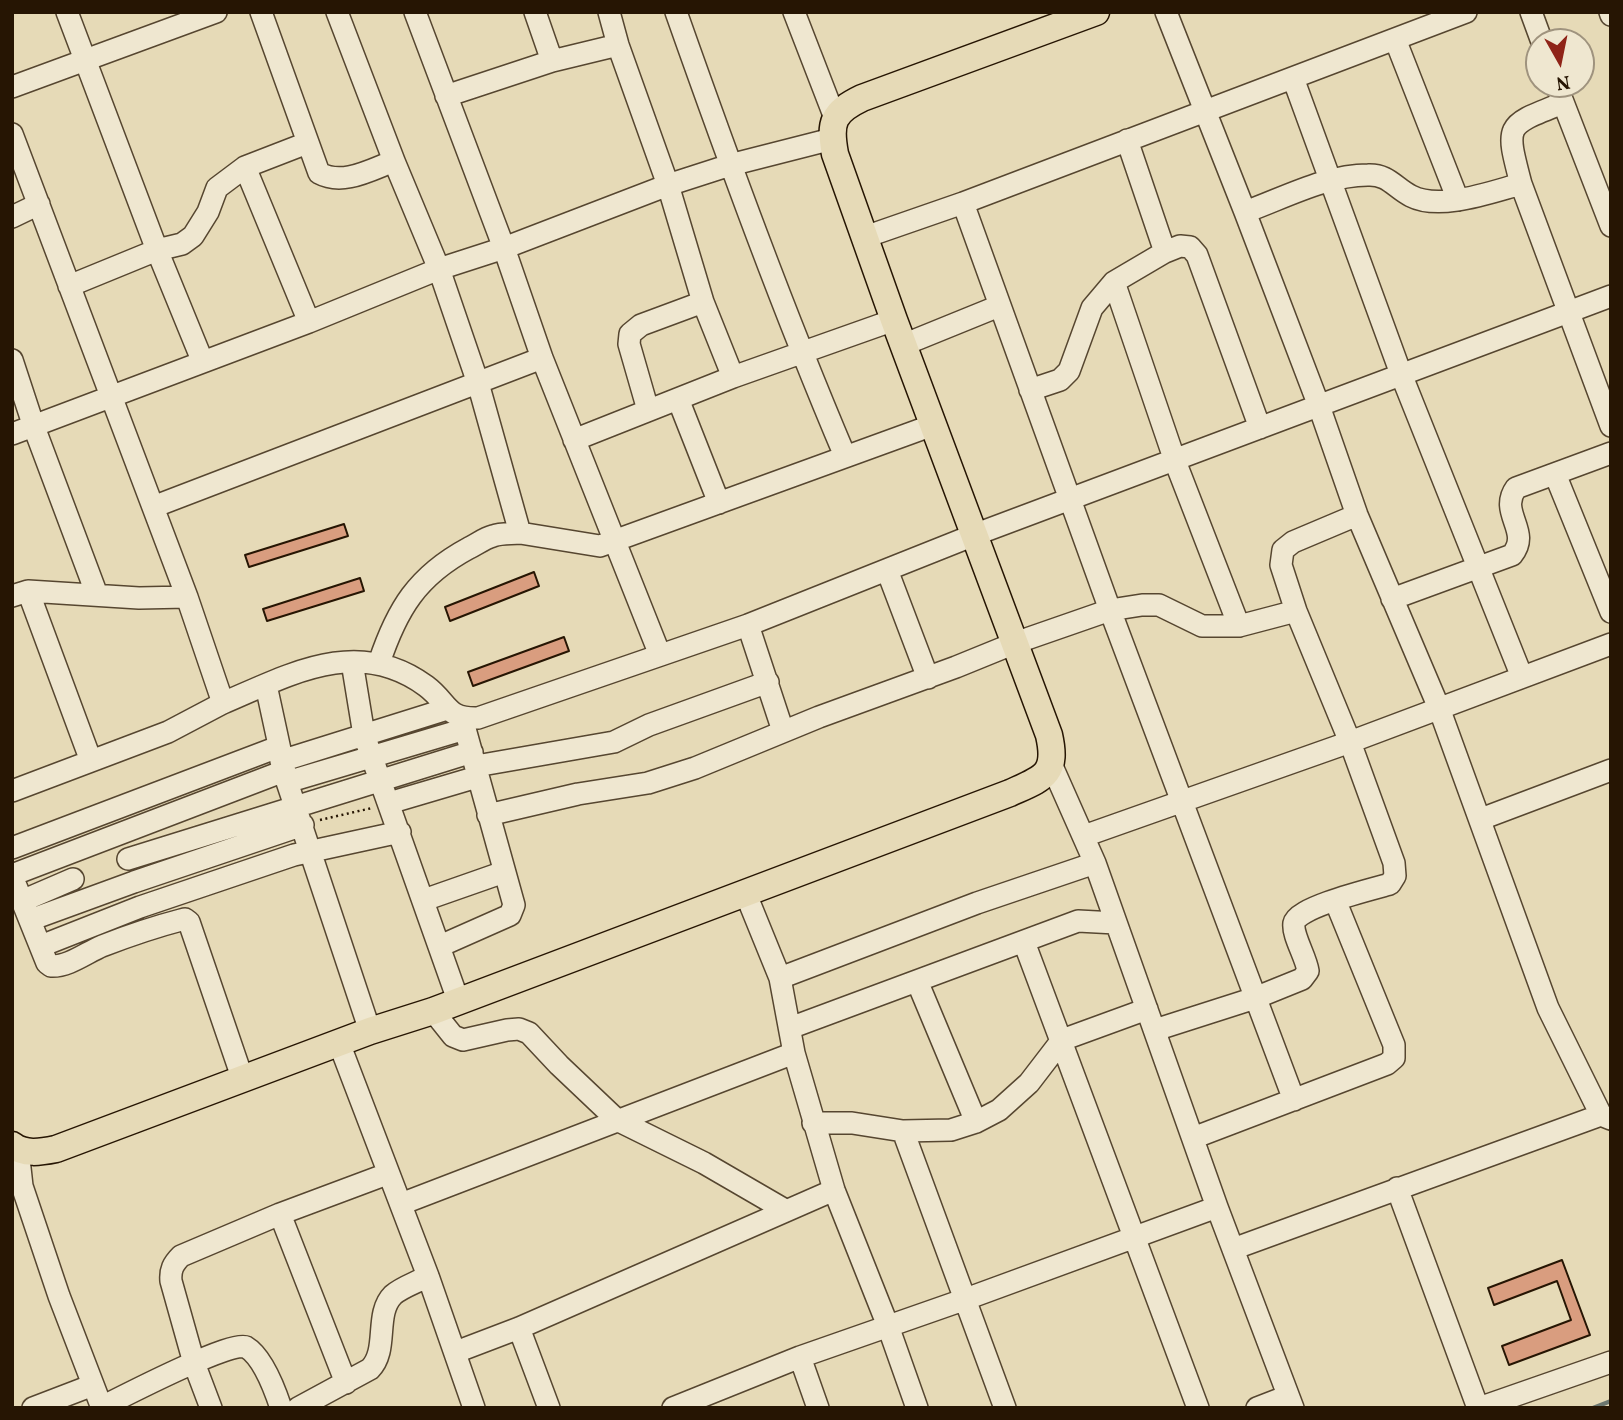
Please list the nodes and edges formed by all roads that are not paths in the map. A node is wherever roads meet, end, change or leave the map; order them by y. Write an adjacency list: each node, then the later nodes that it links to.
1 (67, 12): 16 (street)
2 (216, 12): 16 (street)
3 (261, 12): 26 (street)
4 (337, 12): 27 (street)
5 (415, 12): 19 (street)
6 (535, 12): 15 (street)
7 (609, 12): 14 (street)
8 (676, 12): 28 (street)
9 (794, 12): 23 (street)
10 (1096, 12): 23 (main road)
11 (1166, 12): 22 (street)
12 (1466, 12): 13 (street)
13 (1395, 39): 17 (street); 33 (street)
14 (618, 45): 15 (street); 32 (street)
15 (552, 61): 19 (street)
16 (85, 62): 18 (street); 41 (street)
17 (1293, 78): 22 (street); 30 (street)
18 (12, 87)
19 (446, 96): 40 (street)
20 (1553, 98): 31 (street)
21 (1562, 98): 38 (street)
22 (1204, 110): 25 (street); 36 (street)
23 (834, 128): 28 (street); 39 (main road)
24 (12, 134): 35 (street)
25 (1127, 140): 34 (street); 42 (street)
26 (307, 144): 27 (street); 29 (street)
27 (394, 161): 43 (street)
28 (730, 165): 32 (street); 52 (street)
29 (245, 167): 41 (street); 50 (street)
30 (1331, 181): 33 (street); 36 (street); 56 (street)
31 (1521, 184): 33 (street); 49 (street)
32 (668, 185): 40 (street); 47 (street)
33 (1458, 200)
34 (963, 203): 39 (street); 48 (street)
35 (39, 204): 37 (street); 45 (street)
36 (1245, 212): 62 (street)
37 (12, 217)
38 (1611, 226)
39 (865, 237): 51 (main road)
40 (504, 248): 43 (street); 53 (street)
41 (157, 250): 45 (street); 55 (street)
42 (1165, 252): 44 (street); 67 (street)
43 (439, 269): 50 (street); 58 (street)
44 (1114, 282): 59 (street); 72 (street)
45 (69, 286): 60 (street)
46 (1611, 296): 49 (street)
47 (703, 302): 57 (street); 63 (street)
48 (999, 306): 51 (street); 59 (street)
49 (1570, 312): 56 (street); 65 (street)
50 (309, 322): 55 (street)
51 (898, 332): 52 (street); 64 (main road)
52 (802, 354): 57 (street); 71 (street)
53 (542, 358): 58 (street); 69 (street)
54 (12, 360): 66 (street)
55 (202, 360): 60 (street)
56 (1401, 374): 62 (street); 81 (street)
57 (733, 377): 61 (street)
58 (478, 383): 76 (street); 78 (street)
59 (1030, 390): 74 (street)
60 (112, 396): 66 (street); 76 (street)
61 (678, 399): 63 (street); 75 (street)
62 (1319, 406): 67 (street); 77 (street)
63 (648, 410): 69 (street)
64 (933, 425): 71 (street); 79 (main road)
65 (1611, 426)
66 (34, 427): 68 (street); 84 (street)
67 (1260, 428): 72 (street)
68 (12, 434)
69 (575, 440): 80 (street)
70 (1611, 453): 73 (street)
71 (845, 456): 75 (street)
72 (1175, 461): 74 (street); 91 (street)
73 (1555, 474): 81 (street); 89 (street)
74 (1069, 499): 79 (street); 87 (street)
75 (719, 503): 80 (street)
76 (153, 506): 85 (street)
77 (1357, 515): 86 (street); 88 (street)
78 (520, 533): 80 (street); 96 (street)
79 (974, 535): 82 (street); 92 (main road)
80 (615, 542): 94 (street)
81 (1478, 568): 86 (street); 97 (street)
82 (887, 570): 90 (street); 98 (street)
83 (20, 594): 84 (street); 108 (street)
84 (97, 595): 85 (street)
85 (187, 597): 101 (street)
86 (1392, 599): 102 (street)
87 (1110, 610): 91 (street); 92 (street); 115 (street)
88 (1296, 611): 91 (street); 106 (street)
89 (1611, 612)
90 (748, 625): 94 (street); 99 (street)
91 (1239, 626)
92 (1015, 643): 98 (street); 111 (main road)
93 (1611, 644): 97 (street)
94 (660, 655): 103 (street)
95 (352, 662): 96 (street); 100 (street); 105 (street)
96 (379, 663): 103 (street)
97 (1522, 677): 102 (street)
98 (928, 678): 104 (street)
99 (768, 682): 104 (street); 110 (street)
100 (266, 685): 101 (street); 109 (street)
101 (223, 703): 108 (street)
102 (1439, 708): 106 (street); 119 (street)
103 (458, 719): 105 (street); 107 (street); 110 (street)
104 (783, 731): 117 (street)
105 (364, 735): 107 (street); 109 (street)
106 (1350, 741): 115 (street); 134 (street)
107 (373, 758): 109 (street); 113 (street)
108 (91, 761): 114 (street)
109 (283, 765): 118 (street); 121 (street); 123 (street)
110 (475, 765): 113 (street); 116 (street); 117 (street)
111 (1052, 766): 122 (street); 132 (main road)
112 (1611, 770): 119 (street)
113 (380, 779): 116 (street); 118 (street)
114 (12, 791)
115 (1182, 802): 122 (street); 145 (street)
116 (388, 803): 120 (street)
117 (488, 815): 128 (street)
118 (300, 816): 124 (street); 126 (street); 131 (street)
119 (1481, 819): 157 (street)
120 (400, 832): 124 (street); 133 (street)
121 (119, 834): 125 (street); 126 (street)
122 (1084, 836): 127 (street)
123 (12, 848)
124 (311, 853): 136 (street); 151 (street)
125 (65, 856): 129 (street); 130 (street)
126 (128, 859): 131 (street)
127 (1095, 863): 138 (street); 143 (street)
128 (504, 872): 133 (street); 142 (street)
129 (12, 876): 137 (street)
130 (73, 879): 135 (street); 137 (street)
131 (134, 882): 135 (street); 136 (street)
132 (745, 892): 143 (street); 146 (main road)
133 (424, 900): 142 (street)
134 (1335, 900): 145 (street); 156 (street)
135 (82, 901): 137 (street)
136 (140, 907): 139 (street); 141 (street)
137 (26, 911): 141 (street)
138 (1116, 923): 140 (street); 147 (street)
139 (149, 928): 141 (street); 155 (street)
140 (1024, 942): 144 (street); 152 (street)
141 (41, 946)
142 (440, 946): 146 (street)
143 (780, 978): 149 (street)
144 (918, 981): 149 (street); 159 (street)
145 (1255, 998): 150 (street); 156 (street)
146 (458, 1000): 148 (main road)
147 (1147, 1009): 150 (street); 152 (street)
148 (433, 1011): 151 (main road); 158 (street)
149 (790, 1028): 154 (street)
150 (1154, 1030): 162 (street)
151 (370, 1031): 153 (main road)
152 (1062, 1040): 159 (street); 172 (street)
153 (339, 1043): 155 (main road); 164 (street)
154 (794, 1053): 158 (street); 160 (street)
155 (243, 1080): 163 (main road)
156 (1294, 1100): 162 (street)
157 (1606, 1117): 166 (street)
158 (617, 1120): 168 (street); 170 (street)
159 (976, 1122): 161 (street)
160 (813, 1123): 161 (street); 167 (street)
161 (903, 1131): 175 (street)
162 (1193, 1138): 169 (street)
163 (15, 1147): 165 (street)
164 (387, 1174): 168 (street); 171 (street)
165 (17, 1188): 183 (street)
166 (1397, 1188): 173 (street); 199 (street)
167 (834, 1189): 170 (street); 176 (street)
168 (401, 1204): 174 (street)
169 (1217, 1207): 172 (street); 173 (street)
170 (785, 1210): 177 (street)
171 (280, 1214): 181 (street); 182 (street)
172 (1136, 1237): 175 (street); 197 (street)
173 (1233, 1248): 184 (street)
174 (429, 1276): 178 (street); 182 (street)
175 (966, 1300): 176 (street); 196 (street)
176 (888, 1326): 179 (street); 195 (street)
177 (519, 1328): 178 (street); 192 (street)
178 (456, 1352): 191 (street)
179 (800, 1357): 185 (street); 194 (street)
180 (1611, 1362): 199 (street)
181 (194, 1363): 186 (street); 188 (street); 189 (street)
182 (346, 1383): 190 (street)
183 (93, 1385): 186 (street); 187 (street)
184 (1291, 1402): 198 (street)
185 (697, 1403): 193 (street)
186 (102, 1407)
187 (33, 1408)
188 (211, 1408)
189 (281, 1408)
190 (298, 1408)
191 (474, 1408)
192 (549, 1408)
193 (673, 1408)
194 (818, 1408)
195 (917, 1408)
196 (1005, 1408)
197 (1198, 1408)
198 (1257, 1408)
199 (1478, 1408)

